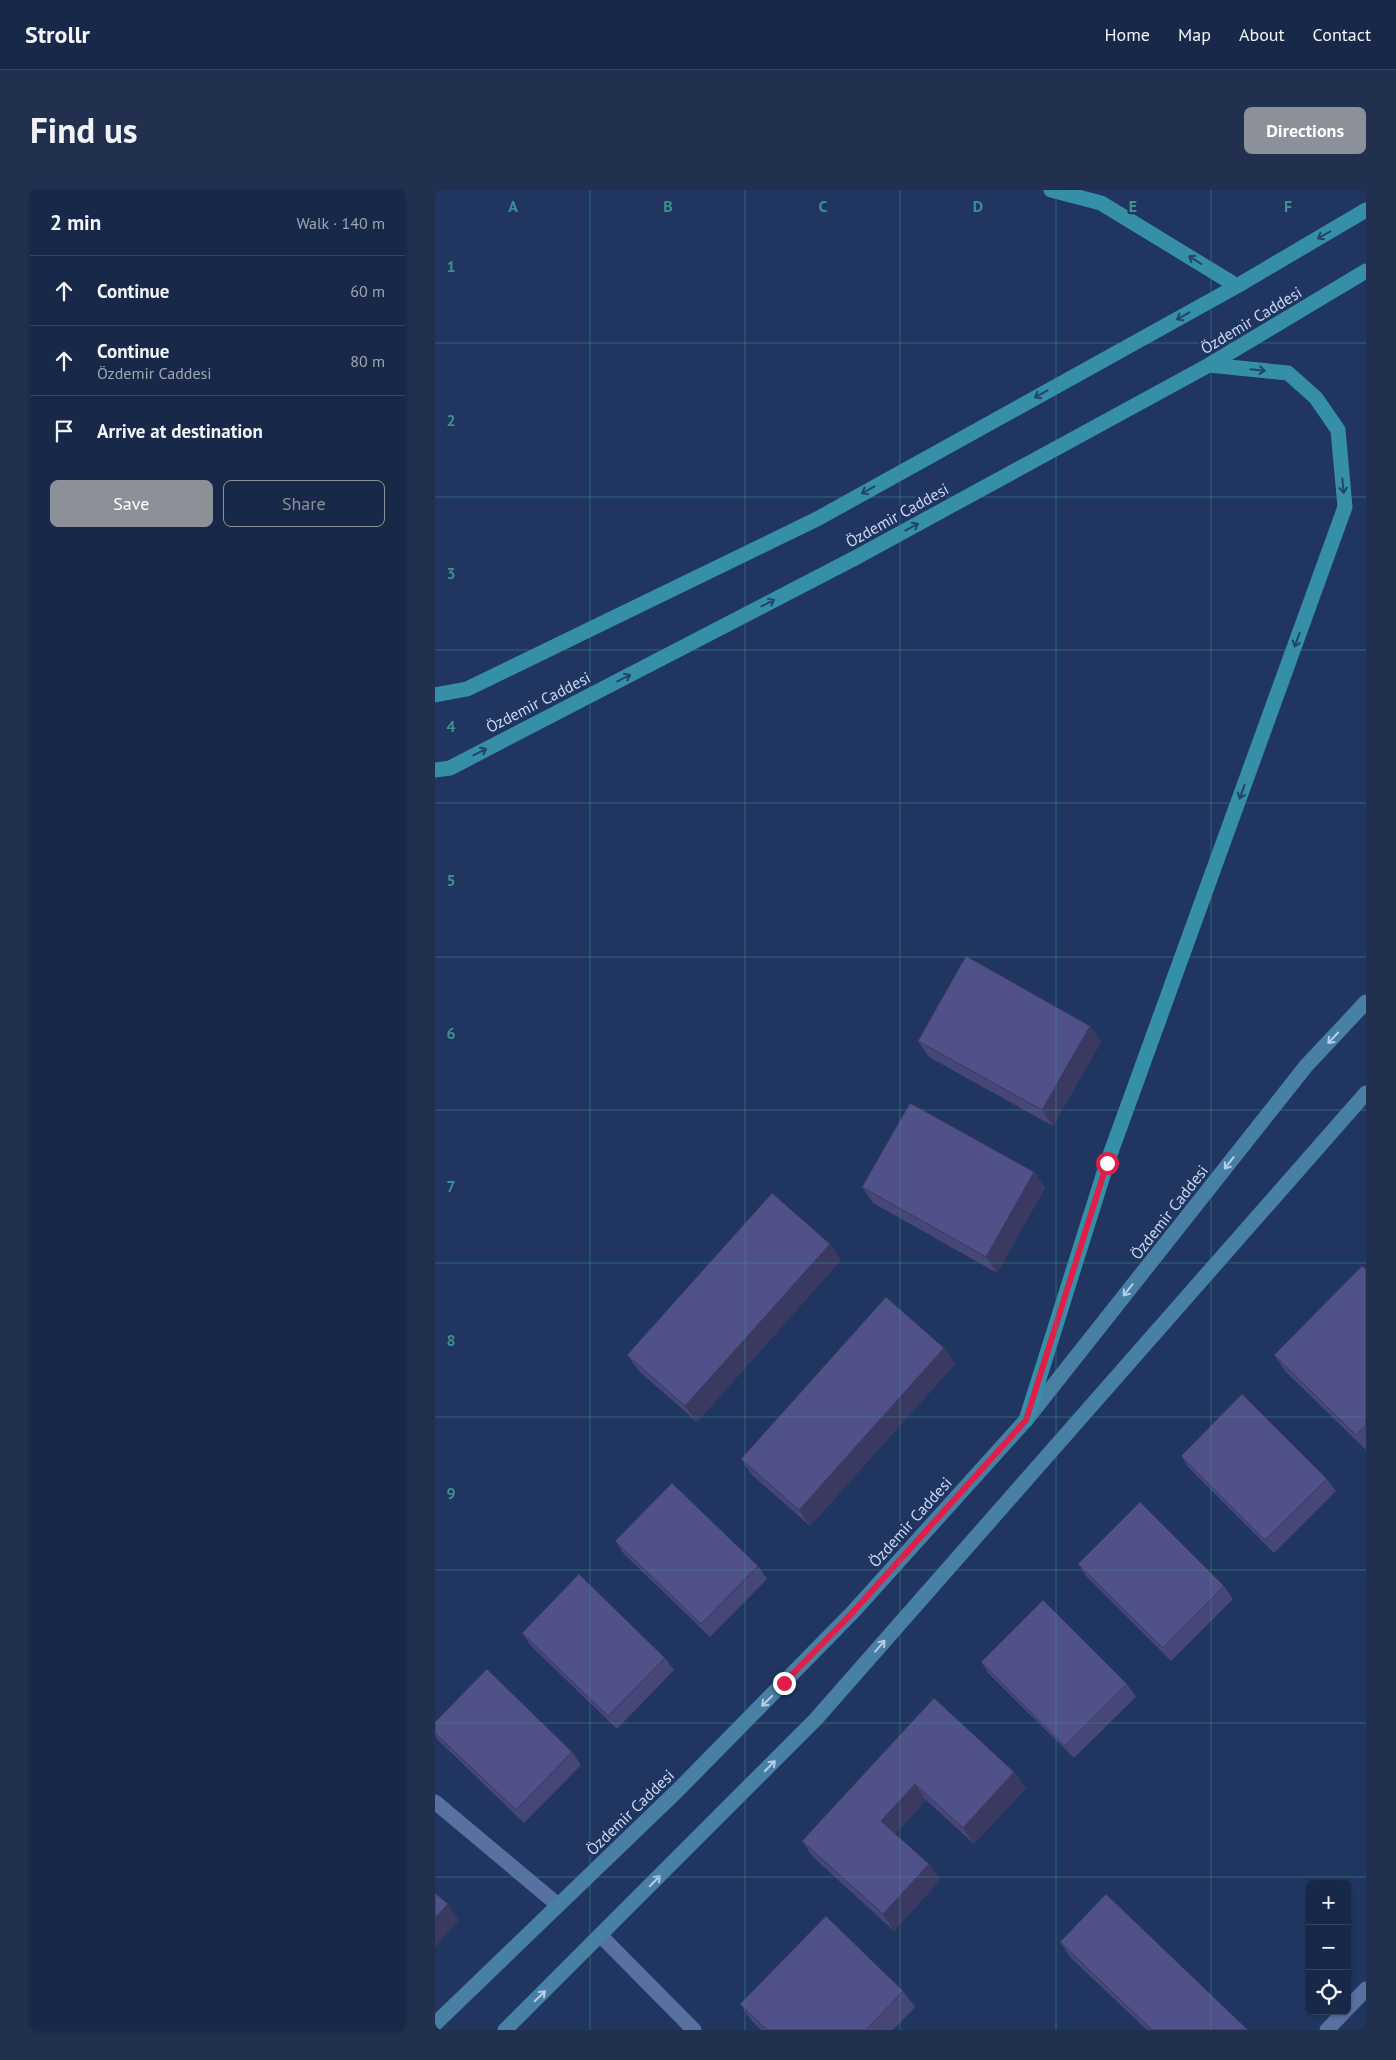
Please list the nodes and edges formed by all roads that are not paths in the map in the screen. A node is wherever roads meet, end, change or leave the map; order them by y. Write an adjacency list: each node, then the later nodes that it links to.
1 (1051, 190): 4 (main road, one-way to 1)
2 (1366, 210): 4 (main road, one-way to 4)
3 (1366, 271): 5 (main road, Özdemir Caddesi)
4 (1237, 286): 6 (main road, one-way to 6)
5 (1209, 365): 7 (main road, Özdemir Caddesi, one-way to 5); 10 (main road, one-way to 10)
6 (435, 695)
7 (435, 770)
8 (1366, 1002): 10 (main road, Özdemir Caddesi, one-way to 10)
9 (1366, 1093): 13 (main road, one-way to 9)
10 (1026, 1420): 12 (main road, Özdemir Caddesi, one-way to 12)
11 (435, 1802): 12 (street)
12 (558, 1905): 17 (main road, Özdemir Caddesi)
13 (601, 1936): 18 (main road, one-way to 13); 19 (street)
14 (1366, 1989): 15 (street)
15 (1351, 2005)
16 (1341, 2015): 20 (street)
17 (435, 2024)
18 (505, 2030)
19 (694, 2030)
20 (1327, 2030)

